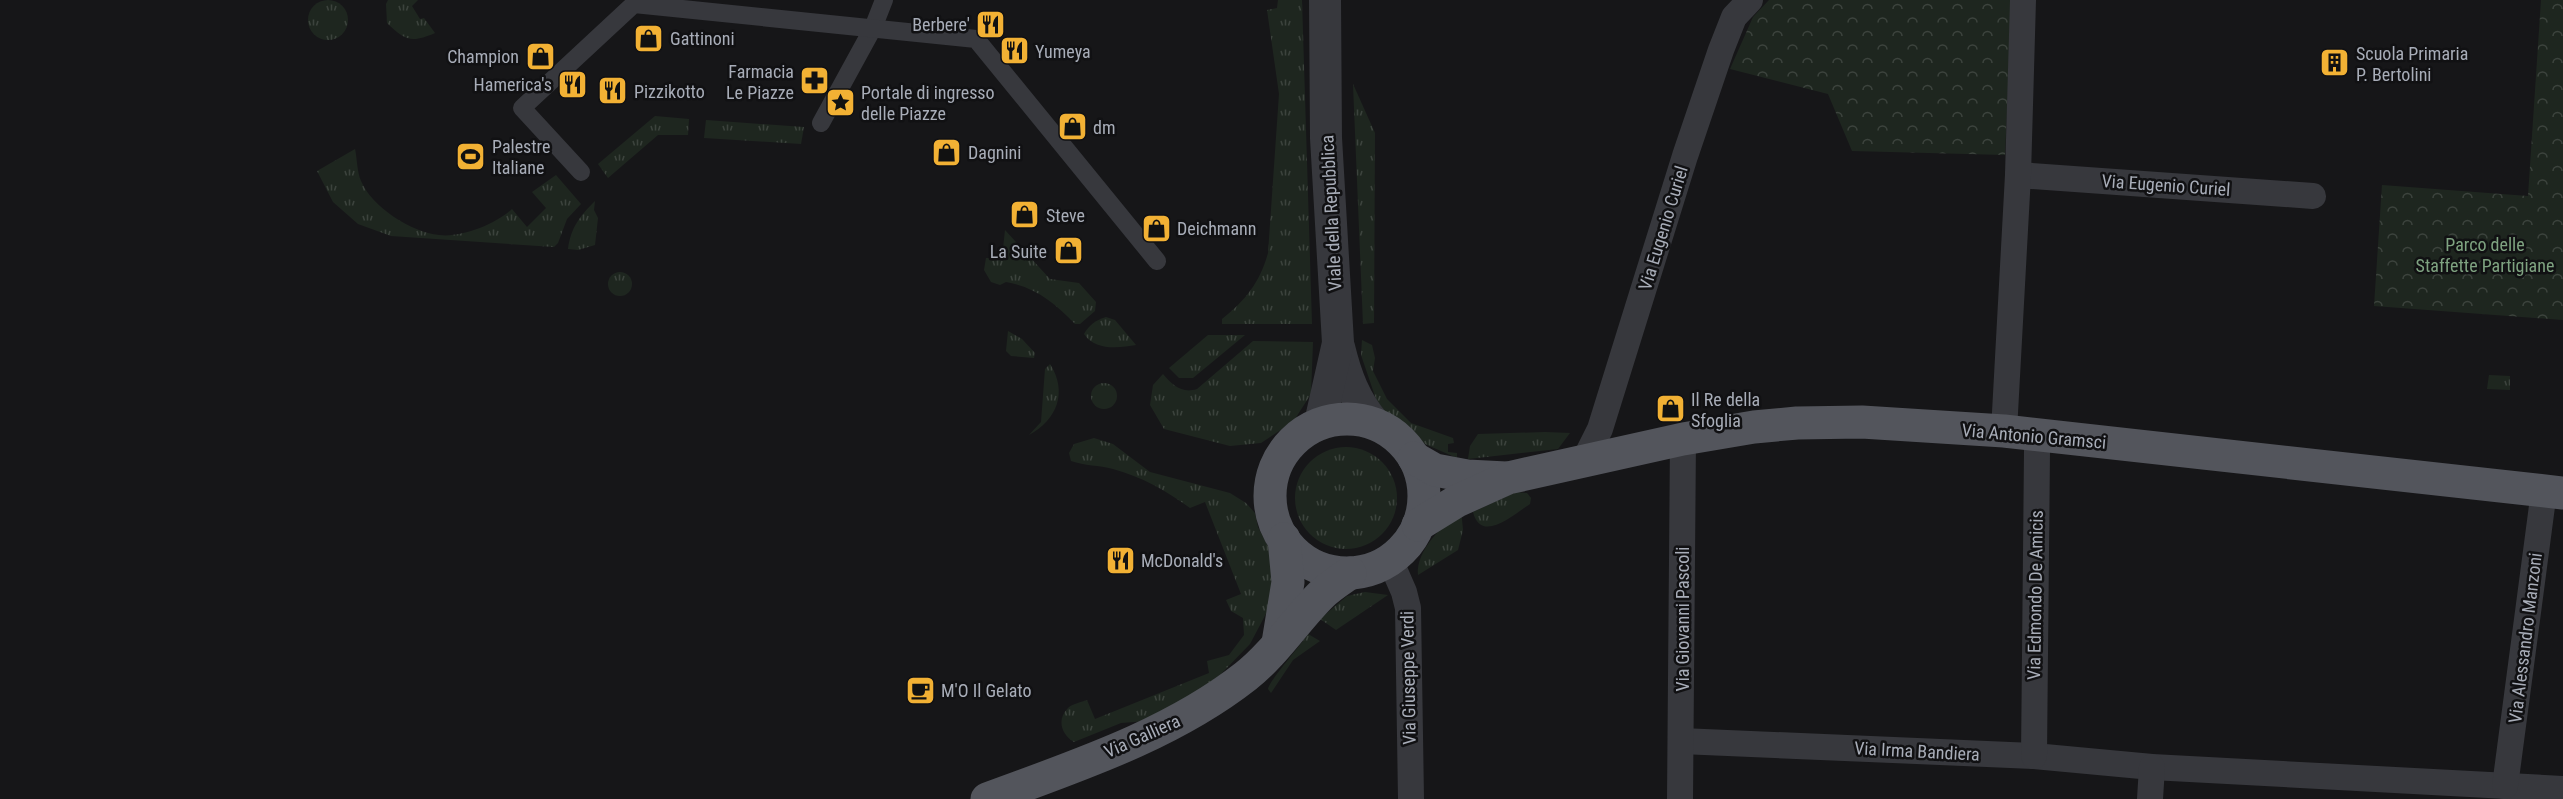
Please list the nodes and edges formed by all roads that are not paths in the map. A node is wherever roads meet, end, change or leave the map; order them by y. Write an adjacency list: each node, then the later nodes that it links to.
1 (884, 0): 5 (street)
2 (1325, 0): 11 (street, Viale della Repubblica)
3 (1750, 0): 18 (street, Via Eugenio Curiel)
4 (2023, 0): 8 (street)
5 (873, 28): 6 (street); 7 (street); 10 (street)
6 (821, 123)
7 (581, 172)
8 (2018, 175): 9 (street, Via Eugenio Curiel); 14 (street)
9 (2313, 196)
10 (1157, 261)
11 (1338, 343): 12 (street, Viale della Repubblica); 13 (street)
12 (1320, 423): 13 (main road); 22 (main road)
13 (1376, 424): 17 (main road)
14 (2004, 431): 15 (main road, Via Antonio Gramsci); 16 (main road, Via Antonio Gramsci)
15 (2039, 435): 20 (main road, Via Antonio Gramsci); 27 (street, Via Edmondo De Amicis)
16 (1683, 439): 18 (main road, Via Antonio Gramsci); 26 (street, Via Giovanni Pascoli)
17 (1414, 458): 19 (main road, Via Antonio Gramsci); 21 (main road)
18 (1584, 460): 19 (main road, Via Antonio Gramsci)
19 (1508, 478): 21 (main road, Via Antonio Gramsci)
20 (2553, 492): 29 (street, Via Alessandro Manzoni)
21 (1418, 525): 23 (main road)
22 (1284, 539): 24 (main road); 25 (main road)
23 (1390, 560): 24 (main road); 32 (street, Via Giuseppe Verdi)
24 (1350, 573): 25 (main road, Via Galliera)
25 (1278, 643): 31 (main road, Via Galliera)
26 (1681, 741): 27 (street, Via Irma Bandiera); 33 (street, Via Giovanni Pascoli)
27 (2034, 756): 28 (street, Via Irma Bandiera)
28 (2152, 767): 29 (street, Via Irma Bandiera); 34 (street)
29 (2505, 786): 30 (street, Via Irma Bandiera)
30 (2563, 789)
31 (987, 799)
32 (1411, 799)
33 (1680, 799)
34 (2150, 799)

